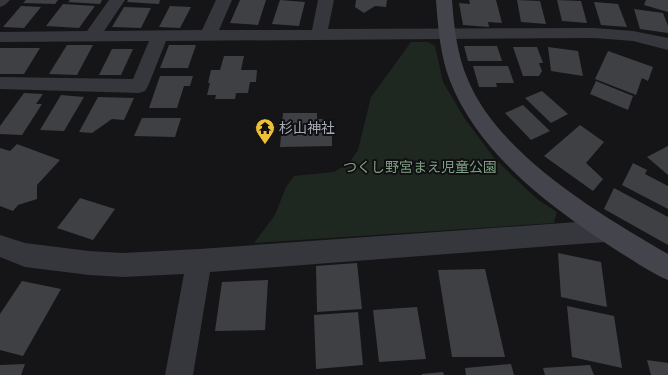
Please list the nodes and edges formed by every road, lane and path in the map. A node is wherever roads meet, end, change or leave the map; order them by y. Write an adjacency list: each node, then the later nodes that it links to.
1 (117, 0): 7 (street)
2 (224, 0): 8 (street)
3 (326, 0): 5 (street)
4 (444, 0): 6 (street)
5 (319, 35): 6 (street); 8 (street)
6 (447, 35): 11 (street); 13 (street)
7 (92, 36): 9 (street); 10 (street)
8 (208, 36): 10 (street)
9 (0, 37)
10 (159, 37): 12 (street)
11 (668, 44)
12 (0, 83)
13 (605, 231): 15 (street); 16 (street)
14 (0, 246): 15 (street)
15 (199, 261): 17 (street)
16 (668, 268)
17 (179, 375)

